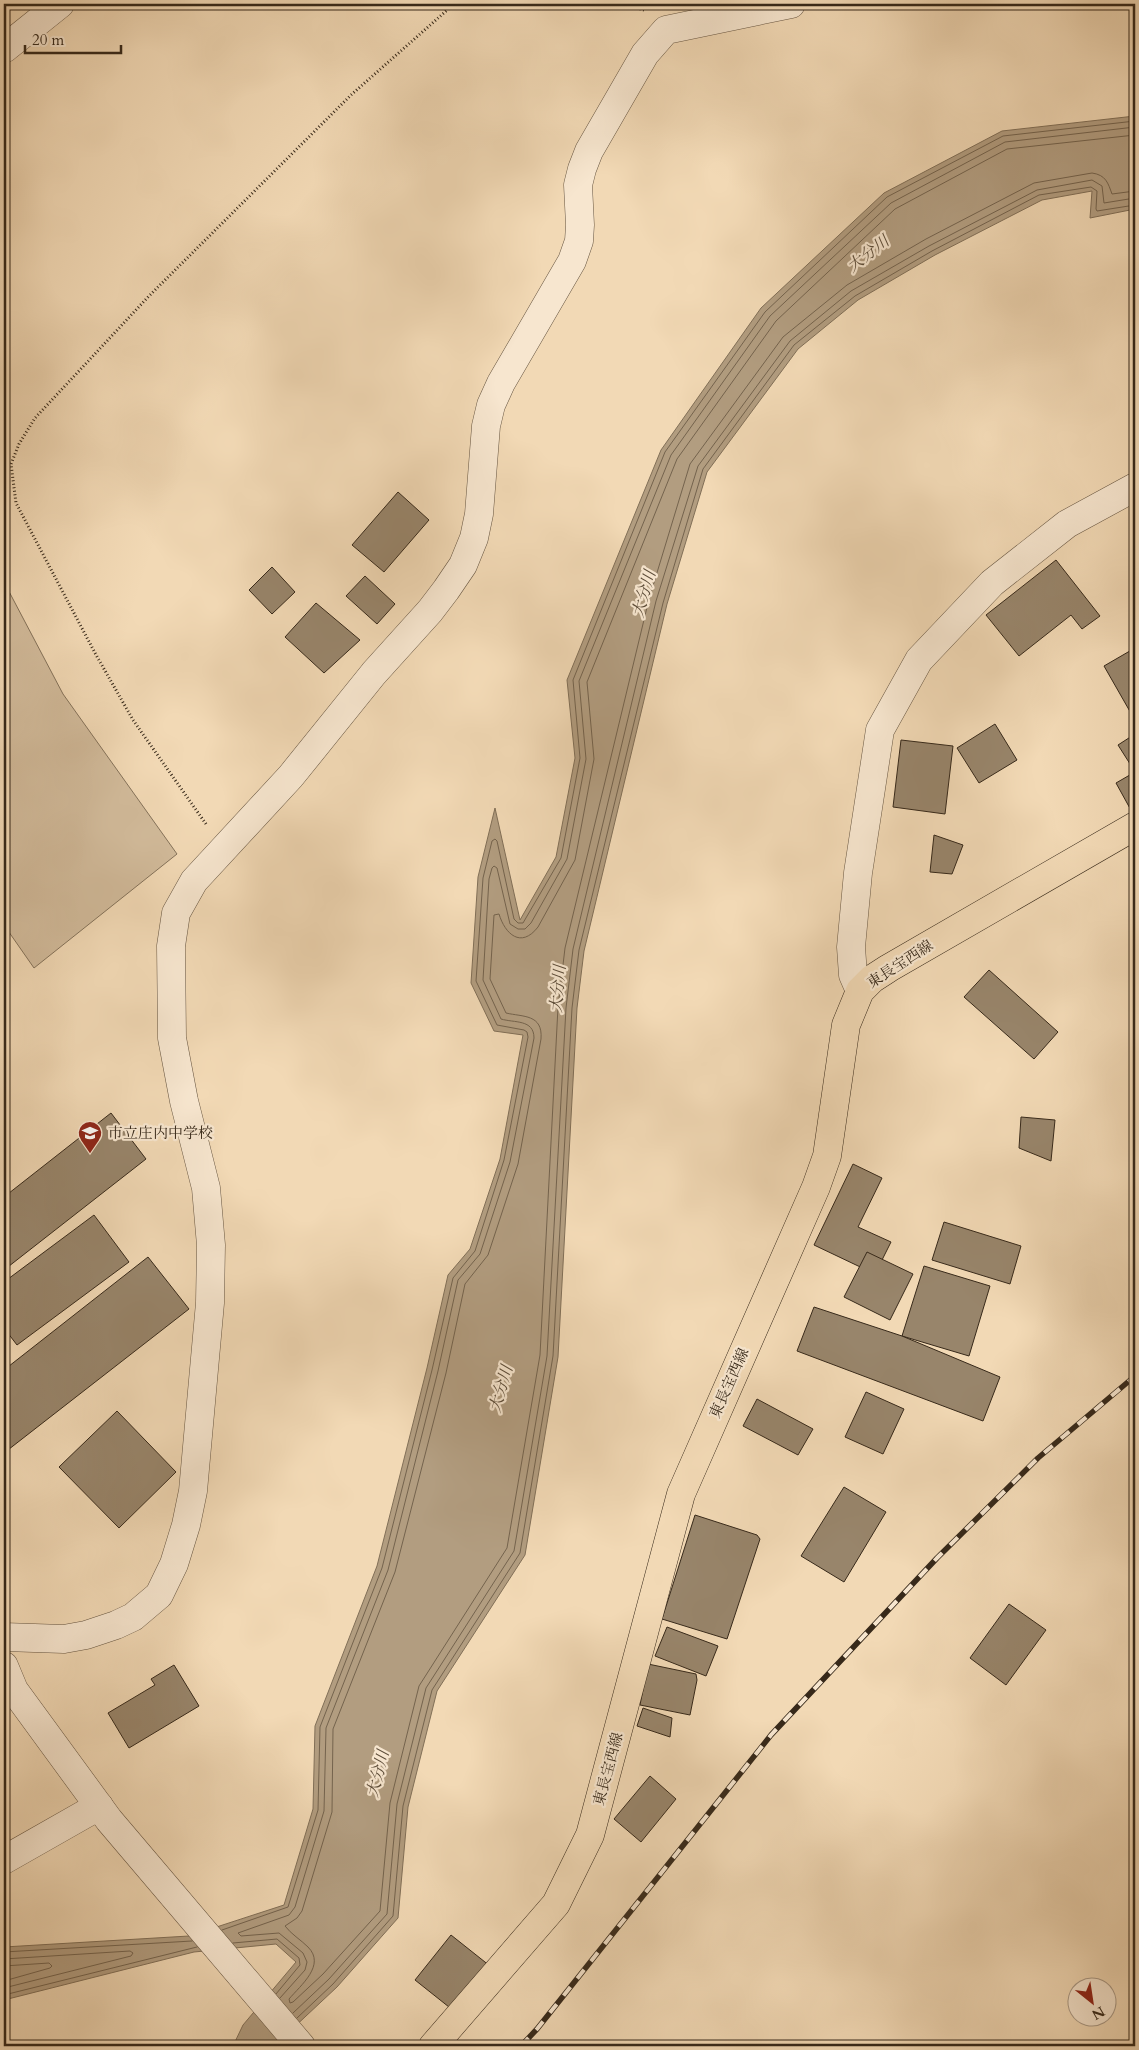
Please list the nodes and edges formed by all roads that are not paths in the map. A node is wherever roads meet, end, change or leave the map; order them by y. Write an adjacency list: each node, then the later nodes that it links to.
1 (60, 4): 3 (street)
2 (791, 4): 7 (street)
3 (4, 49)
4 (1135, 487): 6 (street)
5 (1135, 826): 6 (main road, 東長宝西線)
6 (860, 991): 12 (main road, 東長宝西線)
7 (4, 1637)
8 (4, 1666): 9 (street)
9 (104, 1813): 10 (street); 11 (street)
10 (4, 1860)
11 (301, 2046)
12 (433, 2046)

